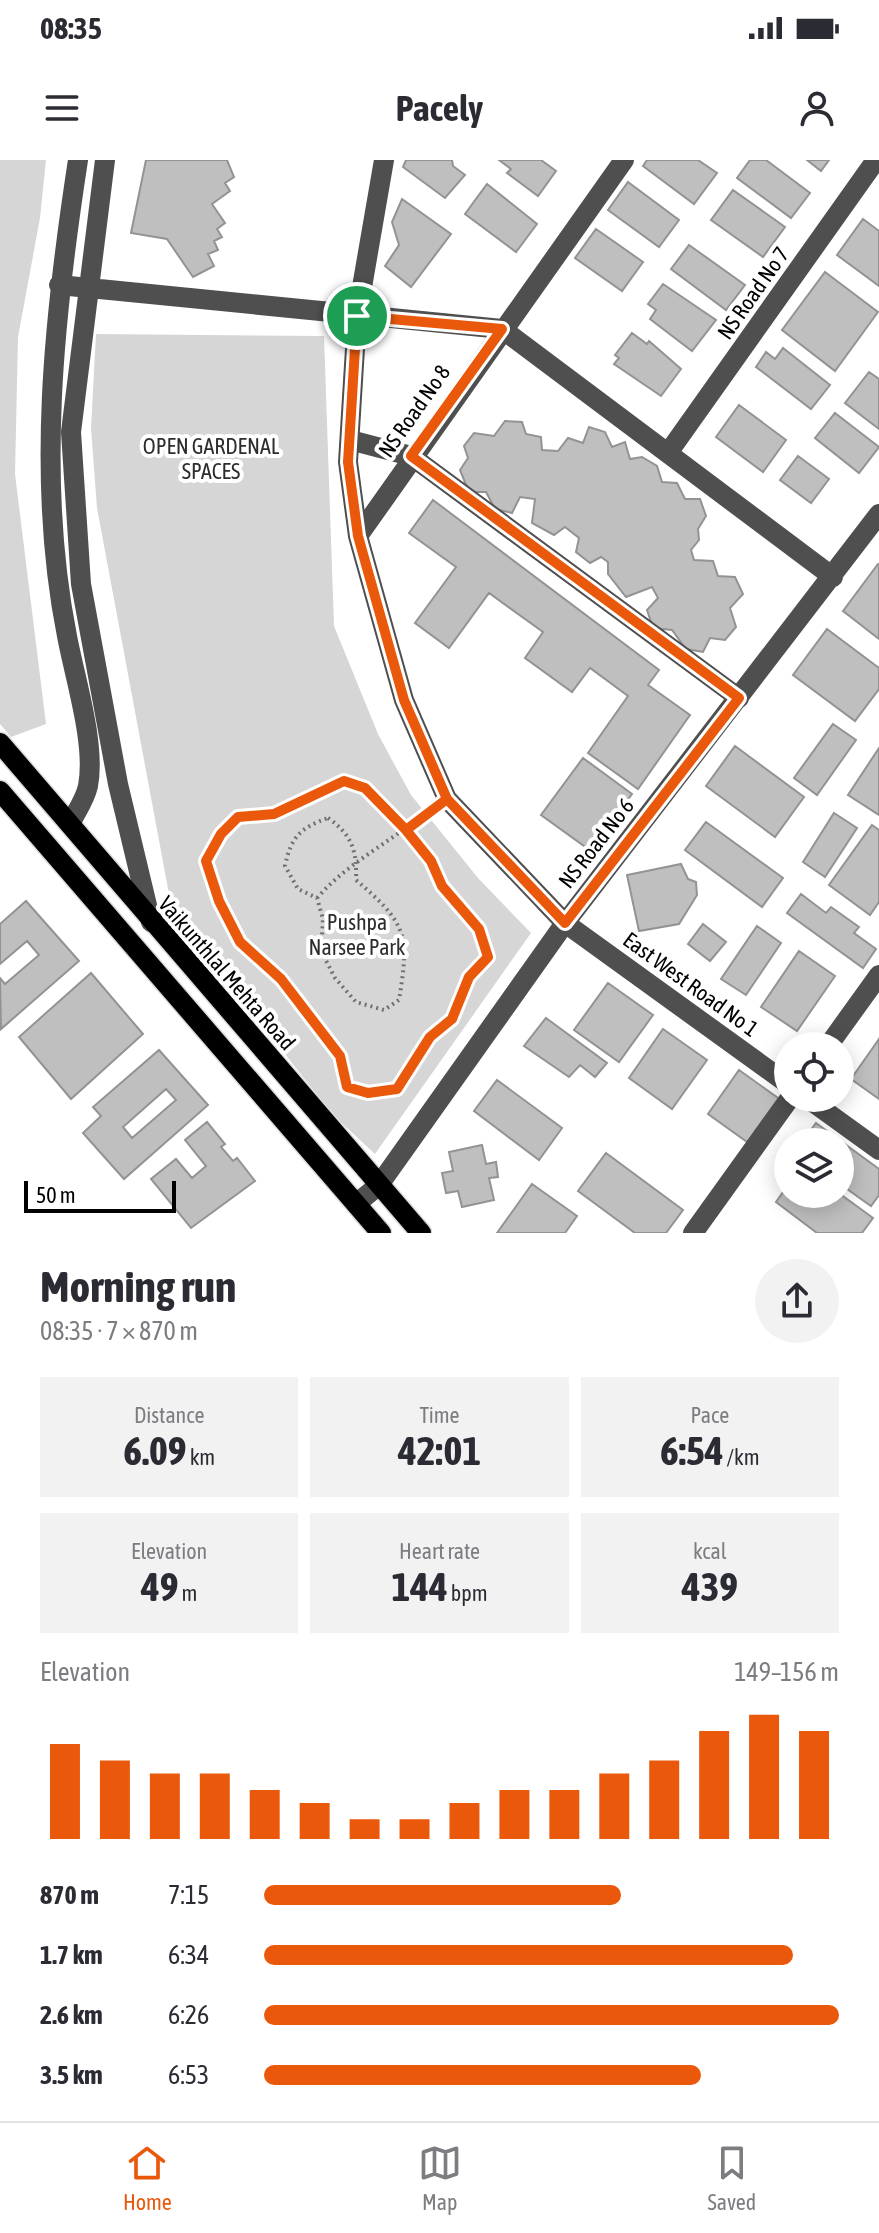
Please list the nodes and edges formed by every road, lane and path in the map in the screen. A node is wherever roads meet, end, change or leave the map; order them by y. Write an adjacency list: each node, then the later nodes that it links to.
1 (78, 160): 6 (street)
2 (105, 160): 7 (street)
3 (384, 160): 8 (street)
4 (624, 160): 9 (street, NS Road No 8)
5 (876, 160): 11 (street, NS Road No 7)
6 (59, 285): 7 (street); 18 (street)
7 (87, 290): 8 (street); 19 (street)
8 (357, 316): 9 (street); 10 (street)
9 (502, 329): 11 (street); 12 (street, NS Road No 8)
10 (350, 440): 12 (street); 14 (street)
11 (668, 453): 15 (street)
12 (411, 456): 14 (street, NS Road No 8); 16 (street)
13 (879, 514): 15 (street, NS Road No 6)
14 (358, 536): 21 (street)
15 (833, 577): 16 (street, NS Road No 6)
16 (739, 698): 27 (street, NS Road No 6)
17 (0, 743): 22 (main road, Vaikunthlal Mehta Road)
18 (88, 784): 19 (street); 22 (street)
19 (118, 784): 26 (street)
20 (0, 791): 35 (main road)
21 (447, 799): 23 (path); 27 (street, East West Road No 1)
22 (70, 824): 26 (main road, Vaikunthlal Mehta Road)
23 (406, 830): 23 (path); 24 (path)
24 (356, 863): 25 (path); 25 (path); 25 (path)
25 (317, 898)
26 (151, 923): 34 (main road, Vaikunthlal Mehta Road)
27 (565, 923): 30 (street, East West Road No 1); 34 (street, NS Road No 6)
28 (879, 975): 29 (street)
29 (838, 1032)
30 (774, 1074)
31 (780, 1112): 38 (street)
32 (826, 1112): 33 (street)
33 (879, 1150)
34 (379, 1185): 35 (street, NS Road No 6); 37 (main road, Vaikunthlal Mehta Road)
35 (356, 1204): 36 (main road)
36 (381, 1233)
37 (421, 1233)
38 (693, 1233)

